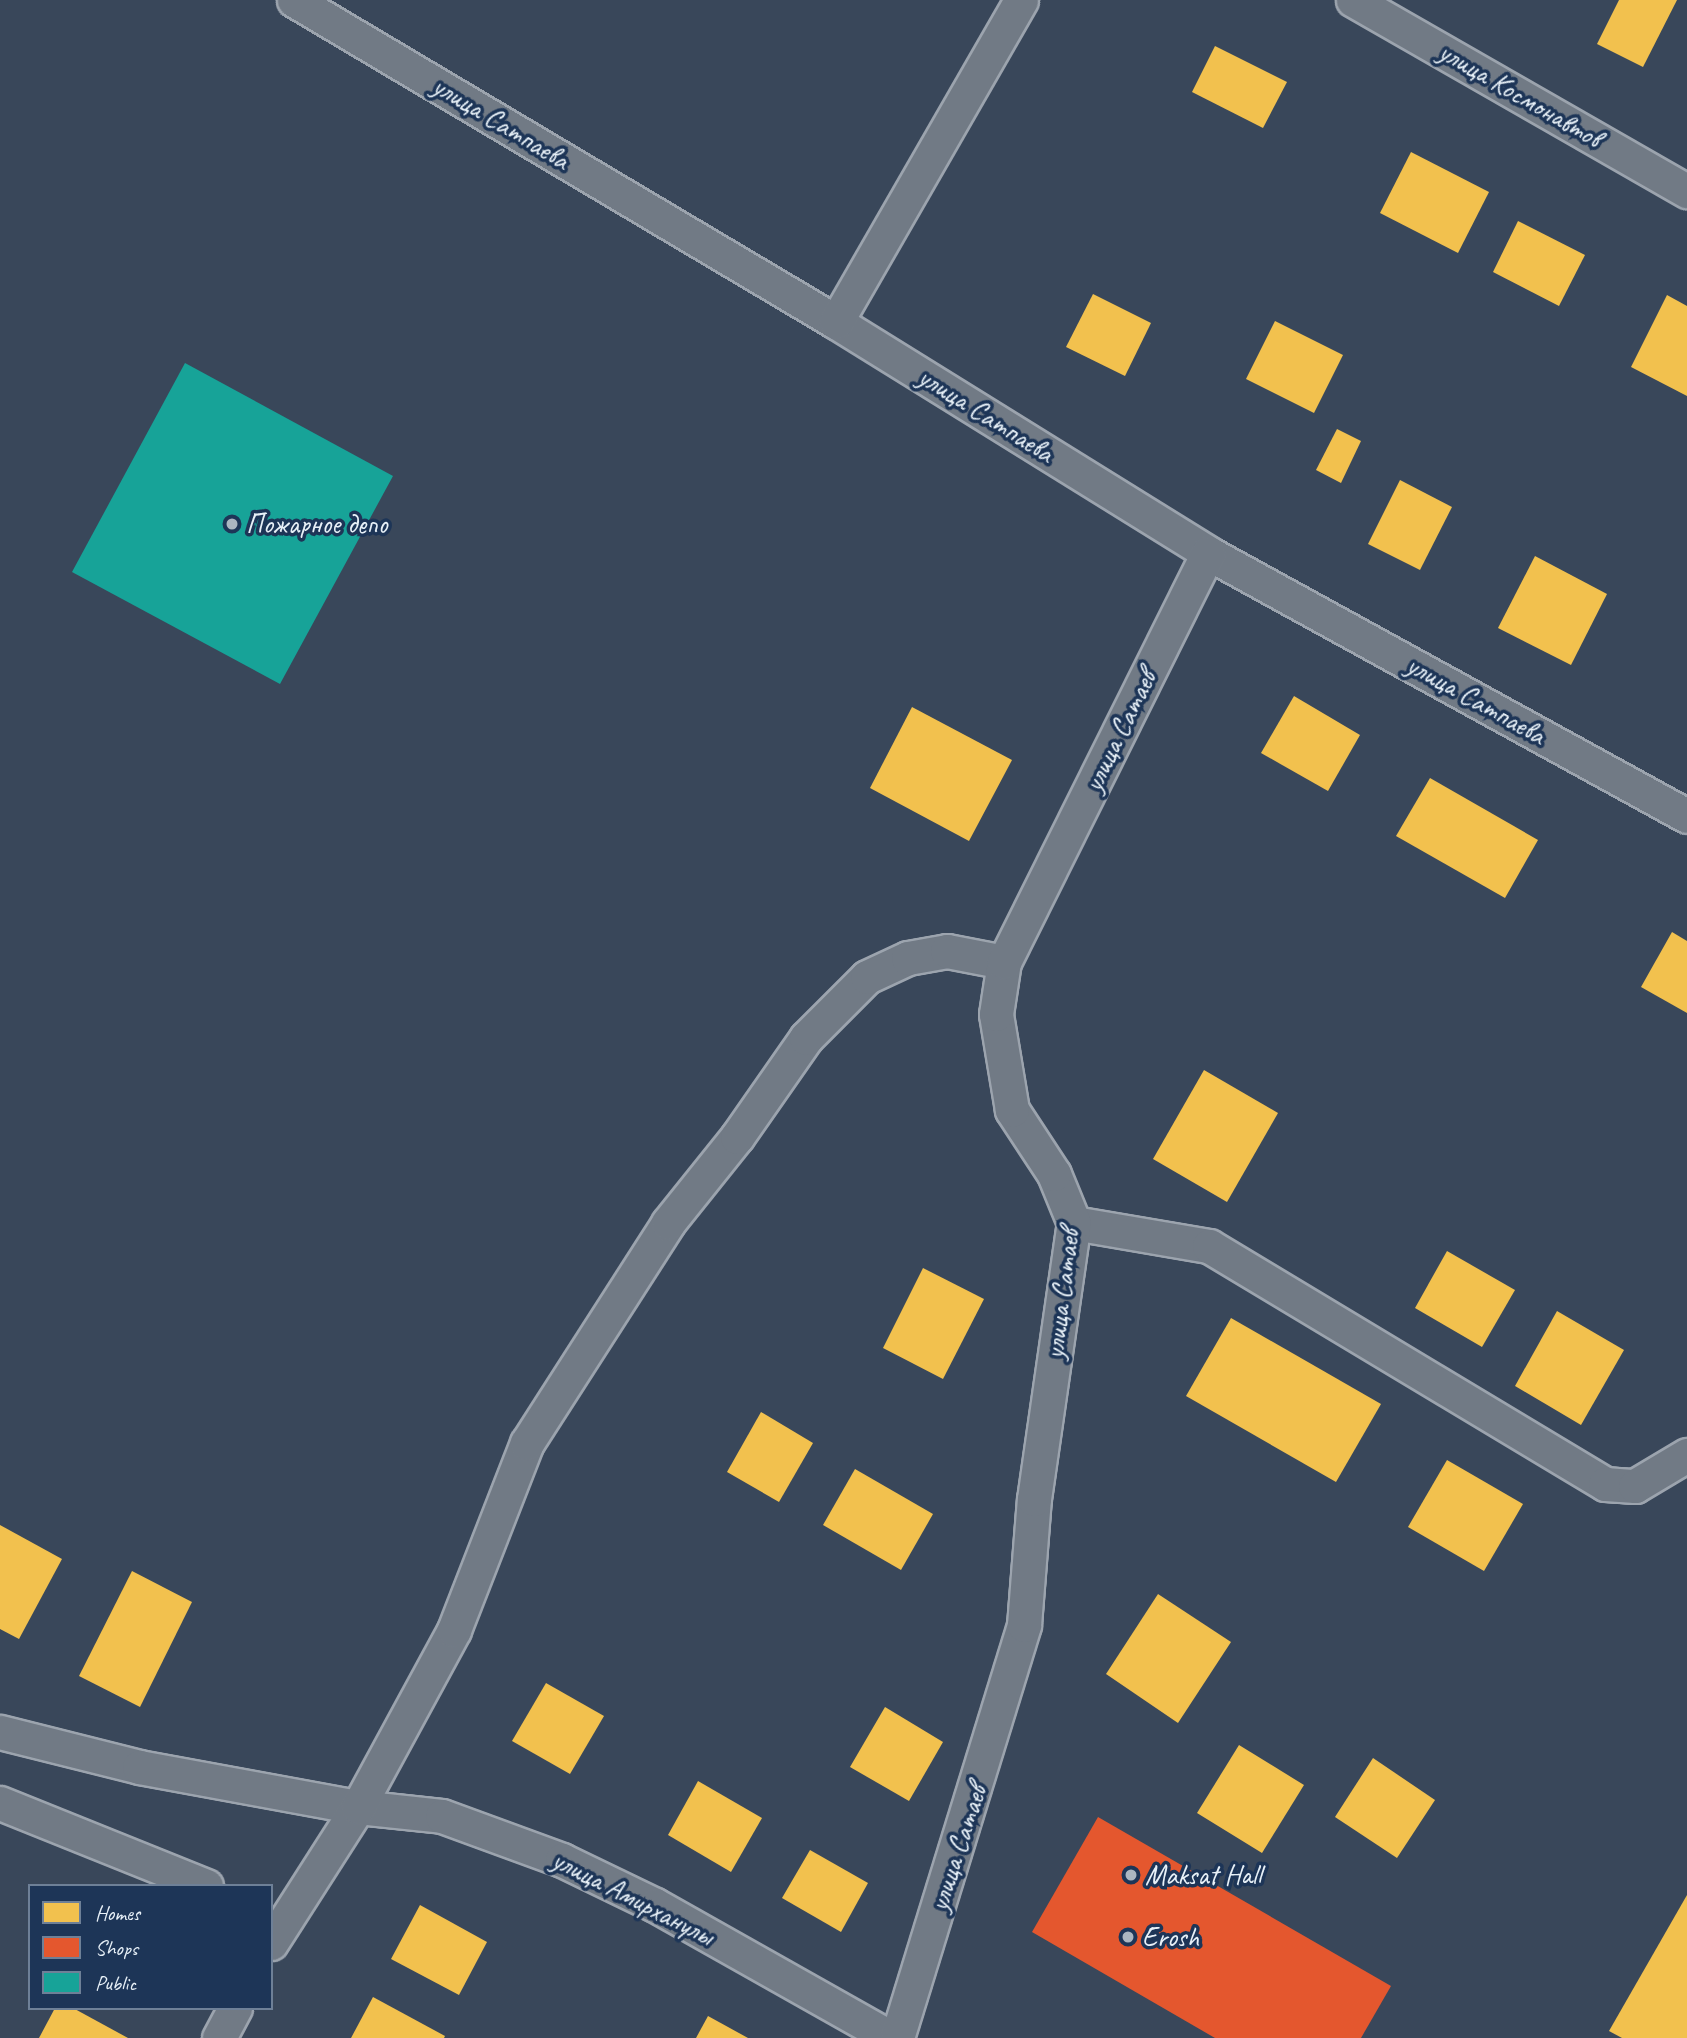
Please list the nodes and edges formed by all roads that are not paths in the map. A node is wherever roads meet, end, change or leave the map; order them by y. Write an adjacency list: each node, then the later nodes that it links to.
1 (294, 0): 5 (street, улица Сатпаева)
2 (1021, 0): 5 (street)
3 (1353, 0): 4 (street, улица Космонавтов)
4 (1687, 191)
5 (836, 322): 6 (street, улица Сатпаева)
6 (1209, 552): 7 (street, улица Сатпаева); 8 (street, улица Сатаев)
7 (1687, 816)
8 (1004, 962): 9 (street, улица Сатаев); 13 (street)
9 (1074, 1223): 10 (street); 19 (street, улица Сатаев)
10 (1687, 1455)
11 (0, 1732): 13 (street, улица Амирханулы)
12 (0, 1803): 14 (street)
13 (358, 1807): 15 (street); 18 (street, улица Амирханулы)
14 (201, 1884)
15 (276, 1925)
16 (235, 2010): 17 (street)
17 (219, 2038)
18 (891, 2038)
19 (897, 2038)

